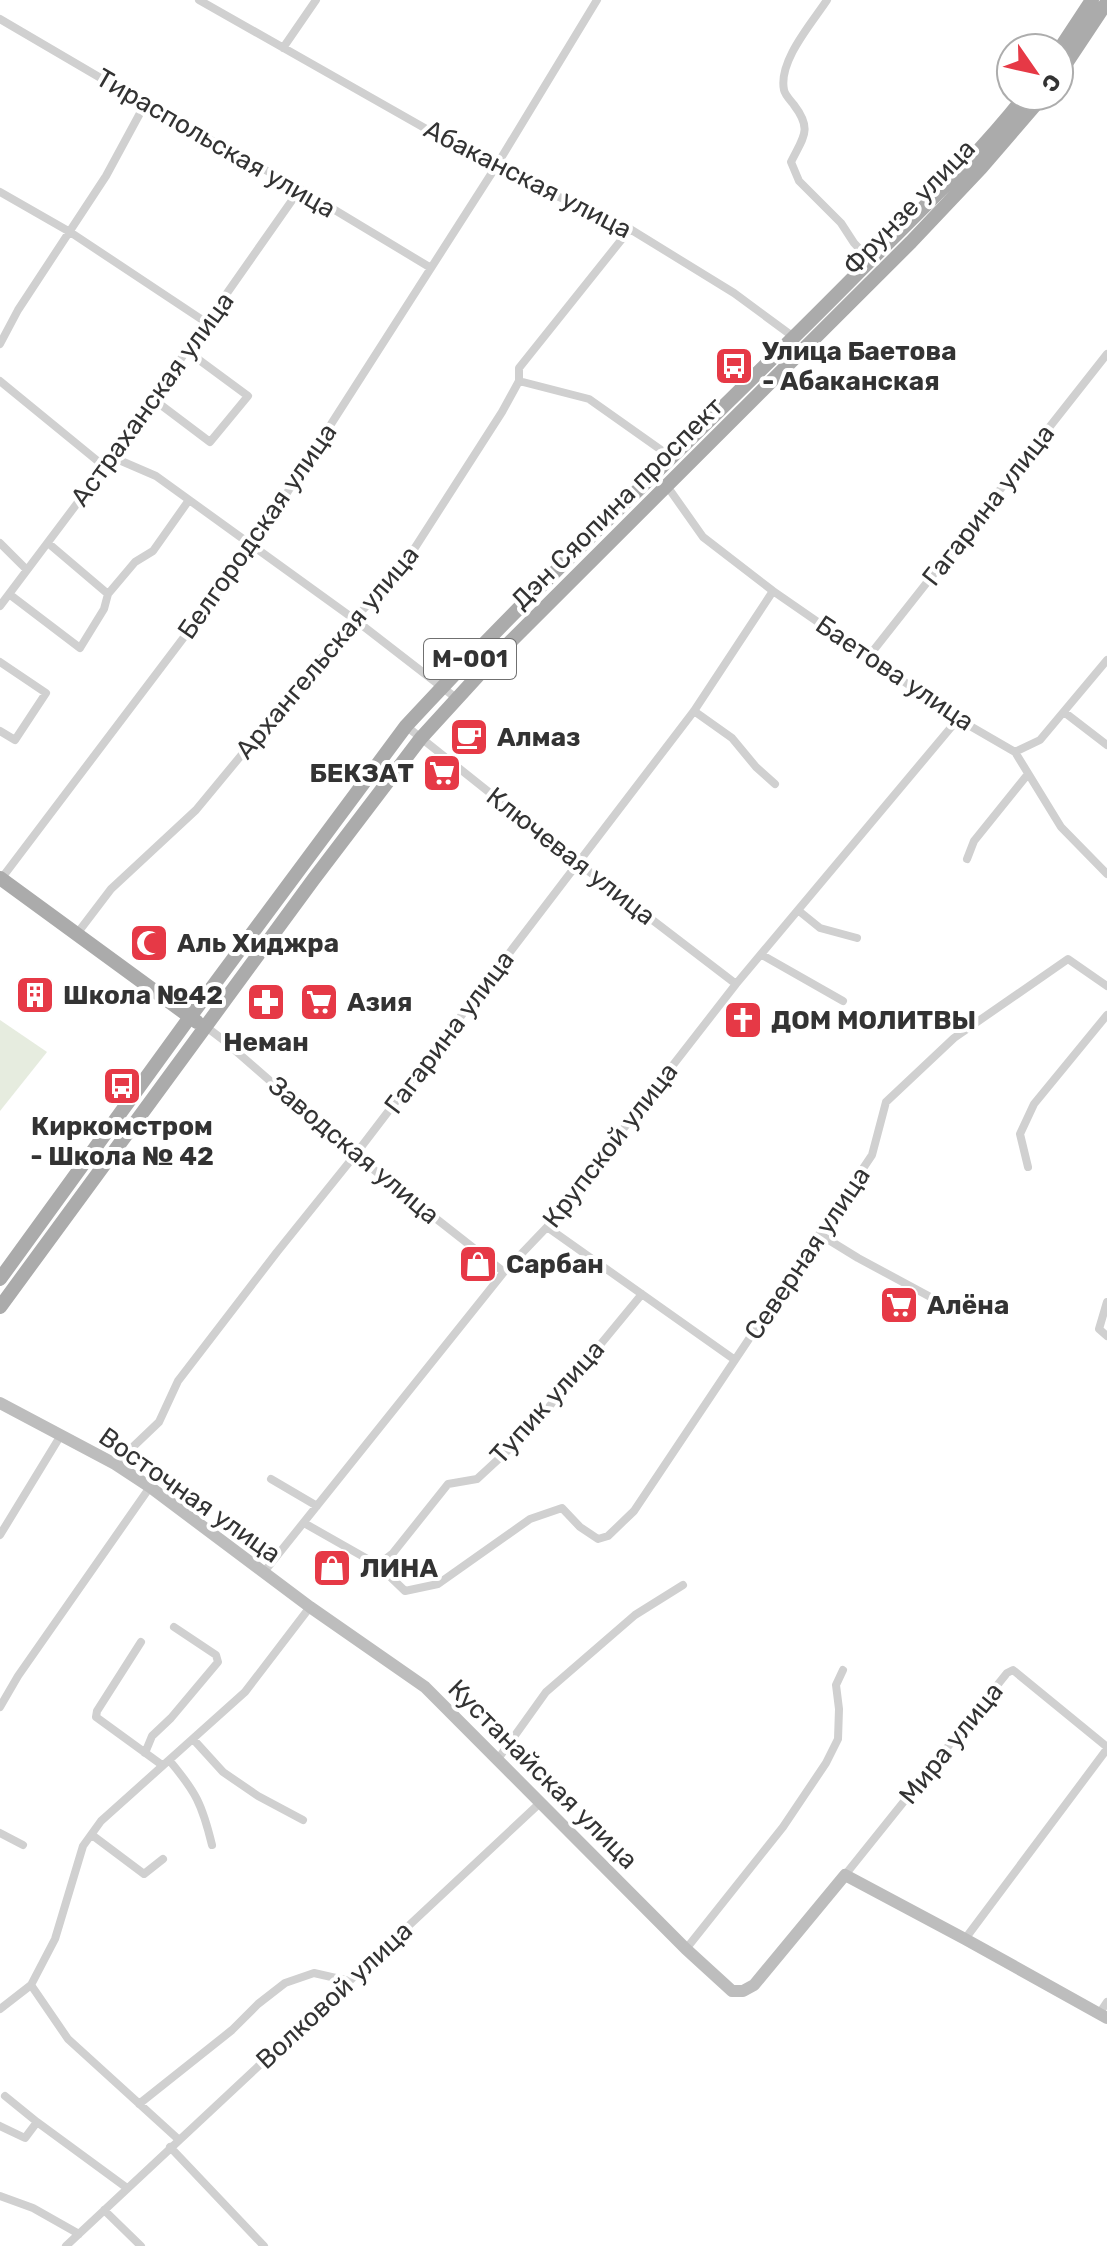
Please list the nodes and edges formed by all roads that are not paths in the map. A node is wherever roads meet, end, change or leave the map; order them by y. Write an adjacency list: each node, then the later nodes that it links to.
1 (199, 0): 9 (street, Абаканская улица)
2 (316, 0): 9 (street)
3 (597, 0): 13 (street, Белгородская улица)
4 (827, 0): 18 (street)
5 (1099, 7): 7 (main road); 8 (main road)
6 (0, 19): 10 (street, Тираспольская улица)
7 (1075, 33)
8 (1075, 47)
9 (283, 48): 13 (street, Абаканская улица)
10 (145, 104): 14 (street, Тираспольская улица); 17 (street)
11 (1011, 112): 18 (main road, Фрунзе улица / M-001)
12 (1029, 112): 23 (main road, Фрунзе улица / M-001)
13 (495, 168): 16 (street, Абаканская улица); 19 (street, Белгородская улица)
14 (300, 189): 19 (street, Тираспольская улица); 20 (street, Астраханская улица)
15 (0, 192): 17 (street)
16 (630, 229): 21 (street, Абаканская улица); 27 (street, Архангельская улица)
17 (70, 232): 20 (street); 22 (street)
18 (870, 260): 21 (main road, Фрунзе улица / M-001)
19 (431, 268): 36 (street, Белгородская улица)
20 (207, 323): 24 (street, Астраханская улица)
21 (794, 337): 23 (street, Абаканская улица); 30 (main road, Дэн Сяопина проспект / M-001)
22 (0, 344)
23 (807, 348): 32 (main road, Дэн Сяопина проспект / M-001)
24 (187, 351): 28 (street, Астраханская улица); 28 (street)
25 (1107, 354): 43 (street, Гагарина улица)
26 (0, 381): 31 (street)
27 (519, 381): 30 (street); 42 (street, Архангельская улица)
28 (153, 399): 29 (street, Астраханская улица)
29 (112, 457): 31 (street, Астраханская улица); 33 (street)
30 (671, 457): 46 (main road, Дэн Сяопина проспект / M-001)
31 (105, 467): 35 (street, Астраханская улица)
32 (667, 486): 38 (street, Баетова улица); 47 (main road, Дэн Сяопина проспект / M-001)
33 (189, 500): 36 (street); 40 (street)
34 (0, 543): 37 (street)
35 (48, 543): 37 (street, Астраханская улица); 40 (street)
36 (253, 546): 42 (street); 61 (street, Белгородская улица)
37 (27, 570): 39 (street, Астраханская улица)
38 (773, 591): 43 (street, Баетова улица); 48 (street, Гагарина улица)
39 (9, 594): 40 (street); 41 (street, Астраханская улица)
40 (108, 594)
41 (0, 606)
42 (354, 619): 46 (street); 63 (street, Архангельская улица)
43 (869, 656): 50 (street, Баетова улица)
44 (1107, 660): 49 (street)
45 (0, 662): 52 (street)
46 (443, 686): 47 (street); 51 (main road, Дэн Сяопина проспект / M-001)
47 (456, 698): 53 (main road, Дэн Сяопина проспект / M-001)
48 (694, 711): 57 (street); 59 (street, Гагарина улица)
49 (1064, 712): 54 (street); 55 (street)
50 (958, 719): 55 (street, Баетова улица); 62 (street, Крупской улица)
51 (406, 726): 53 (street, Ключевая улица); 70 (main road, Дэн Сяопина проспект / M-001)
52 (0, 731)
53 (421, 738): 59 (street, Ключевая улица); 71 (main road, Дэн Сяопина проспект / M-001)
54 (1107, 745)
55 (1015, 752): 56 (street, Баетова улица)
56 (1028, 774): 58 (street); 60 (street, Баетова улица)
57 (775, 784)
58 (967, 859)
59 (578, 863): 66 (street, Ключевая улица); 72 (street, Гагарина улица)
60 (1107, 874)
61 (0, 879): 63 (main road)
62 (799, 911): 64 (street); 65 (street, Крупской улица)
63 (76, 935): 70 (main road)
64 (857, 938)
65 (762, 955): 66 (street, Крупской улица); 68 (street)
66 (736, 984): 74 (street, Крупской улица)
67 (1107, 986): 75 (street, Северная улица)
68 (843, 1001)
69 (1107, 1015): 73 (street)
70 (190, 1017): 71 (main road); 77 (main road, Дэн Сяопина проспект / M-001)
71 (205, 1026): 72 (street, Заводская улица); 81 (main road, Дэн Сяопина проспект / M-001)
72 (355, 1155): 76 (street, Заводская улица); 86 (street, Гагарина улица)
73 (1028, 1167)
74 (547, 1227): 76 (street, Крупской улица); 78 (street)
75 (819, 1234): 79 (street); 83 (street, Северная улица)
76 (504, 1272): 89 (street, Крупской улица)
77 (0, 1279)
78 (642, 1294): 83 (street); 92 (street, Тупик улица)
79 (936, 1300)
80 (1107, 1302): 82 (street)
81 (0, 1307)
82 (1107, 1336)
83 (735, 1360): 92 (street, Северная улица)
84 (0, 1403): 85 (street, Восточная улица)
85 (61, 1435): 86 (street, Восточная улица); 91 (street)
86 (115, 1464): 88 (street, Восточная улица)
87 (271, 1479): 89 (street)
88 (150, 1487): 93 (street, Восточная улица); 99 (street)
89 (317, 1506): 90 (street, Крупской улица)
90 (304, 1523): 92 (street); 93 (street, Крупской улица)
91 (0, 1535)
92 (378, 1565)
93 (264, 1572): 95 (street, Восточная улица)
94 (683, 1585): 103 (street)
95 (310, 1607): 100 (street); 103 (street, Кустанайская улица)
96 (174, 1627): 102 (street)
97 (141, 1642): 102 (street)
98 (843, 1670): 114 (street)
99 (0, 1707)
100 (193, 1739): 104 (street); 106 (street)
101 (1107, 1748): 112 (street, Мира улица); 113 (street, Мира улица)
102 (145, 1753): 104 (street)
103 (498, 1759): 105 (street, Кустанайская улица)
104 (165, 1762): 108 (street); 110 (street)
105 (541, 1802): 114 (street, Кустанайская улица); 115 (street, Волковой улица)
106 (303, 1820)
107 (0, 1833): 109 (street)
108 (92, 1835): 111 (street); 116 (street)
109 (23, 1845)
110 (212, 1845)
111 (163, 1859)
112 (845, 1875): 113 (street); 114 (street, Кустанайская улица)
113 (965, 1939): 119 (street)
114 (686, 1949)
115 (349, 1981): 121 (street); 124 (street, Волковой улица)
116 (31, 1985): 118 (street); 121 (street)
117 (1107, 2002): 119 (street)
118 (2, 2005)
119 (1103, 2016)
120 (5, 2096): 122 (street)
121 (139, 2104): 124 (street)
122 (37, 2122): 123 (street); 126 (street)
123 (0, 2126)
124 (178, 2139): 125 (street, Волковой улица)
125 (170, 2147): 126 (street, Волковой улица); 132 (street)
126 (127, 2188): 128 (street, Волковой улица)
127 (0, 2196): 129 (street)
128 (104, 2210): 129 (street, Волковой улица); 131 (street)
129 (79, 2234): 130 (street, Волковой улица)
130 (66, 2246)
131 (141, 2246)
132 (264, 2246)

